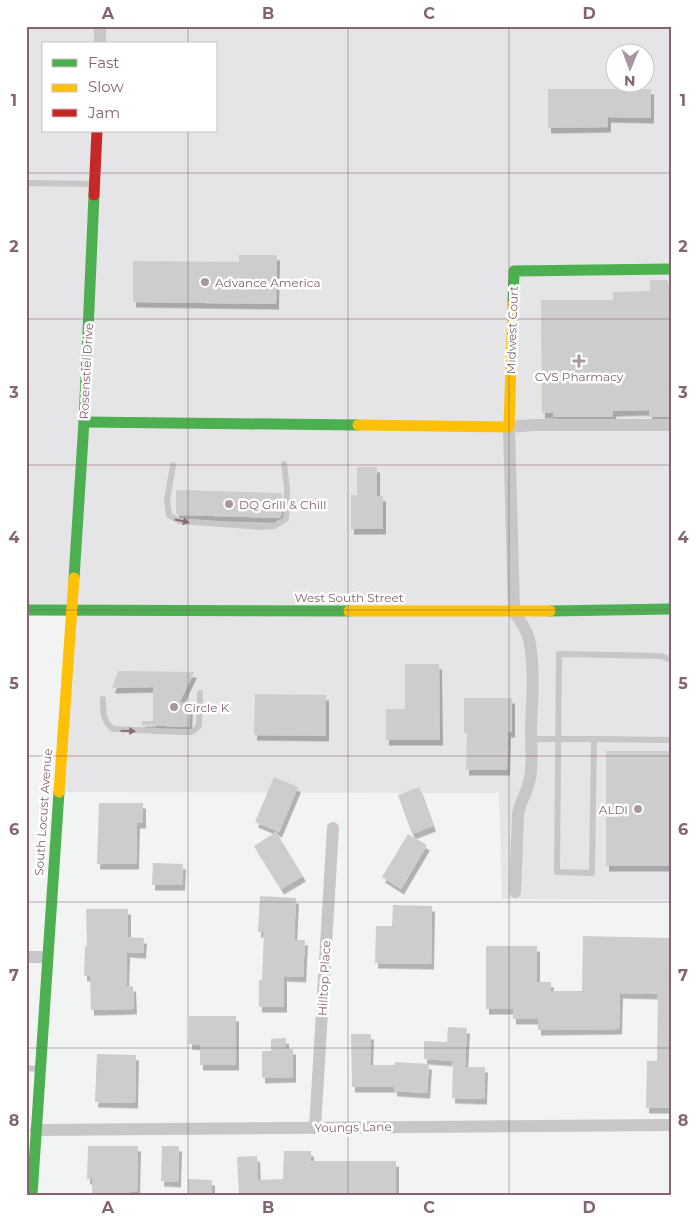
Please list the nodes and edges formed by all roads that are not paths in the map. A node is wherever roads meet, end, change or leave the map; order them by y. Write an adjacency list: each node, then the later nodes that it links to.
1 (100, 26): 2 (street)
2 (100, 42)
3 (97, 132): 5 (street, Rosenstiel Drive)
4 (26, 183): 5 (lane)
5 (95, 184): 7 (street, Rosenstiel Drive)
6 (671, 269): 9 (street, Midwest Court)
7 (84, 422): 9 (street); 14 (street, Rosenstiel Drive)
8 (671, 425): 9 (street)
9 (509, 426): 15 (street, Midwest Court)
10 (284, 464): 11 (lane, one-way to 10)
11 (172, 465)
12 (671, 609): 15 (street, West South Street)
13 (26, 610): 14 (street, West South Street)
14 (71, 611): 15 (street, West South Street); 26 (street, South Locust Avenue)
15 (514, 612): 19 (street)
16 (671, 660): 20 (lane)
17 (200, 693): 18 (lane, one-way to 17)
18 (103, 699)
19 (531, 739): 20 (lane); 24 (street)
20 (559, 739): 21 (lane); 21 (lane)
21 (594, 739): 22 (lane)
22 (671, 740)
23 (333, 828): 30 (street, Hilltop Place)
24 (516, 892)
25 (26, 957): 26 (street)
26 (47, 957): 28 (street, South Locust Avenue)
27 (26, 1068): 28 (lane)
28 (40, 1069): 31 (street, South Locust Avenue)
29 (671, 1125): 30 (street, Youngs Lane)
30 (315, 1128): 31 (street, Youngs Lane)
31 (36, 1130): 32 (street, South Locust Avenue)
32 (31, 1187)

